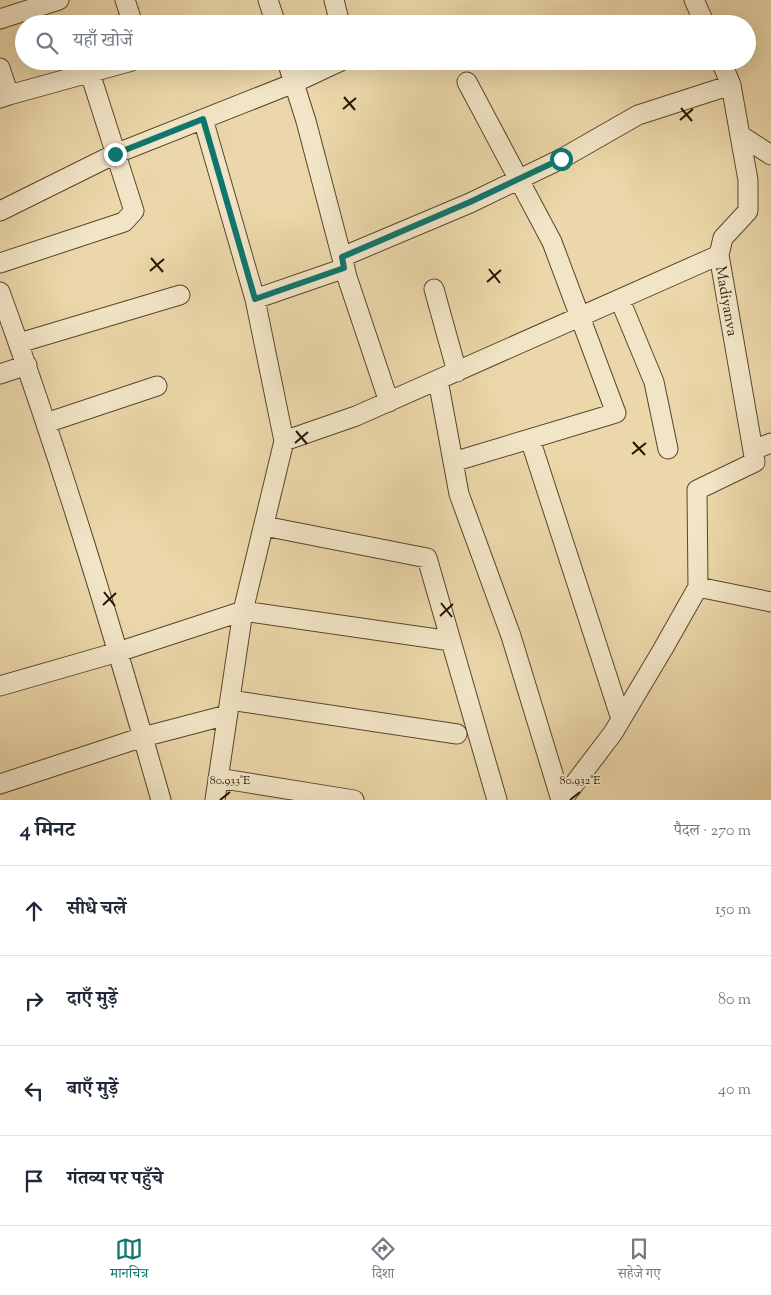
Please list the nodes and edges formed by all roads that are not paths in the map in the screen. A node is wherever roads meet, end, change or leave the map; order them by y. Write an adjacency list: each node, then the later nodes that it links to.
1 (59, 0): 10 (street)
2 (125, 0): 6 (street)
3 (268, 0): 7 (street)
4 (334, 0): 8 (street)
5 (694, 0): 9 (street)
6 (130, 15)
7 (273, 15)
8 (338, 15)
9 (701, 15)
10 (0, 19)
11 (0, 68): 20 (street)
12 (100, 70): 16 (street)
13 (290, 70): 18 (street)
14 (322, 70): 18 (street)
15 (725, 70): 19 (street, Madiyanva)
16 (90, 73): 20 (street); 23 (street)
17 (466, 82): 25 (street)
18 (294, 83): 21 (street); 28 (street)
19 (732, 85): 22 (street, Madiyanva); 25 (street)
20 (4, 97)
21 (203, 119): 23 (street); 33 (street)
22 (740, 135): 24 (street); 27 (street, Madiyanva)
23 (115, 154): 26 (street); 29 (street)
24 (771, 154)
25 (520, 179): 28 (street); 35 (street)
26 (0, 211)
27 (719, 255): 34 (street); 48 (street, Madiyanva)
28 (343, 263): 33 (street); 42 (street)
29 (0, 264)
30 (434, 289): 38 (street)
31 (0, 292): 36 (street)
32 (180, 295): 36 (street)
33 (255, 299): 45 (street)
34 (620, 300): 35 (street); 47 (street)
35 (581, 317): 38 (street); 44 (street)
36 (19, 344): 37 (street)
37 (27, 365): 39 (street); 43 (street)
38 (458, 372): 40 (street)
39 (0, 374)
40 (438, 380): 42 (street); 49 (street)
41 (157, 386): 43 (street)
42 (389, 402): 45 (street)
43 (46, 423): 55 (street)
44 (530, 439): 49 (street); 58 (street)
45 (284, 441): 50 (street)
46 (771, 443): 48 (street)
47 (668, 449)
48 (754, 456): 51 (street)
49 (453, 462): 67 (street)
50 (264, 526): 53 (street); 54 (street)
51 (698, 587): 52 (street); 58 (street)
52 (771, 602)
53 (243, 611): 54 (street); 55 (street); 57 (street)
54 (451, 641): 66 (street)
55 (118, 652): 56 (street); 60 (street)
56 (0, 686)
57 (229, 708): 59 (street); 60 (street); 61 (street)
58 (621, 719): 67 (street)
59 (457, 734)
60 (143, 737): 62 (street); 63 (street)
61 (218, 778): 64 (street); 65 (street)
62 (0, 784)
63 (161, 800)
64 (214, 800)
65 (354, 800)
66 (497, 800)
67 (562, 800)

